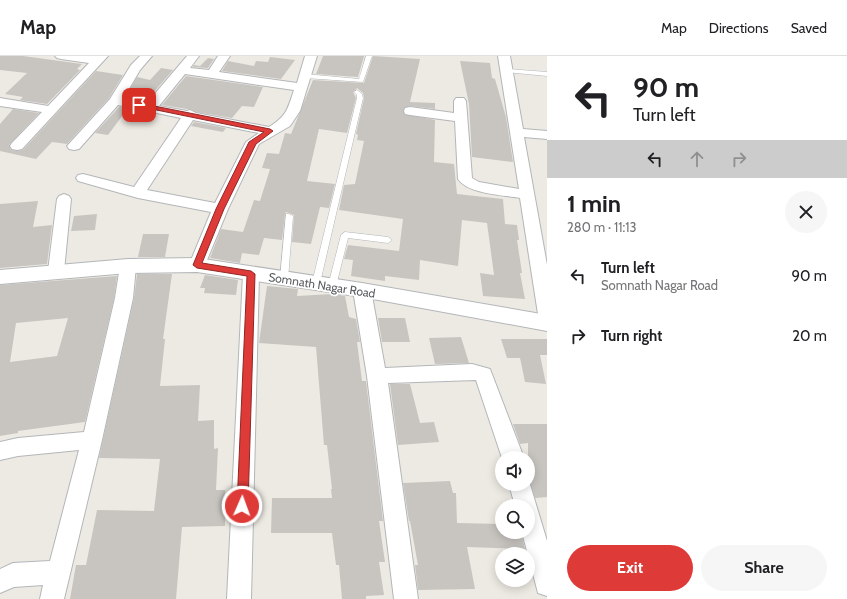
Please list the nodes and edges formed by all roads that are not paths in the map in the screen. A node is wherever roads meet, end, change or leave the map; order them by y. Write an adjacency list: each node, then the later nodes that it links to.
1 (61, 56): 8 (street)
2 (146, 56): 15 (street)
3 (193, 56): 9 (street)
4 (224, 56): 11 (street)
5 (311, 56): 13 (street)
6 (369, 56): 13 (lane)
7 (504, 56): 10 (street)
8 (99, 58): 19 (street)
9 (182, 70): 11 (street); 18 (street)
10 (507, 71): 12 (lane); 24 (street)
11 (212, 74): 13 (street)
12 (547, 74)
13 (303, 82): 23 (street)
14 (357, 92): 41 (lane)
15 (115, 100): 18 (street); 27 (street)
16 (460, 101): 22 (street)
17 (0, 102): 19 (street)
18 (151, 107): 21 (street)
19 (50, 110): 26 (street)
20 (410, 111): 22 (street)
21 (190, 114): 23 (street); 29 (street)
22 (461, 118): 30 (street)
23 (270, 131): 32 (street)
24 (518, 133): 25 (street); 30 (street)
25 (547, 135)
26 (17, 146)
27 (74, 146)
28 (83, 178): 29 (street)
29 (138, 193): 32 (street)
30 (528, 195): 43 (street)
31 (64, 199): 37 (street)
32 (220, 209): 35 (street)
33 (289, 216): 40 (lane)
34 (388, 240): 41 (lane)
35 (197, 265): 36 (street, Somnath Nagar Road); 38 (street, Somnath Nagar Road)
36 (128, 266): 37 (street, Somnath Nagar Road); 46 (street)
37 (56, 271): 39 (street, Somnath Nagar Road)
38 (251, 274): 40 (street, Somnath Nagar Road); 54 (street)
39 (0, 277)
40 (284, 279): 41 (street, Somnath Nagar Road)
41 (324, 285): 42 (street, Somnath Nagar Road)
42 (362, 290): 44 (street, Somnath Nagar Road); 45 (street)
43 (547, 314)
44 (547, 323)
45 (377, 376): 48 (street); 55 (street)
46 (92, 440): 47 (street); 50 (street)
47 (0, 450)
48 (510, 451)
49 (535, 539): 52 (street)
50 (59, 572): 51 (street); 53 (street)
51 (0, 581)
52 (547, 584)
53 (52, 599)
54 (239, 599)
55 (406, 599)

